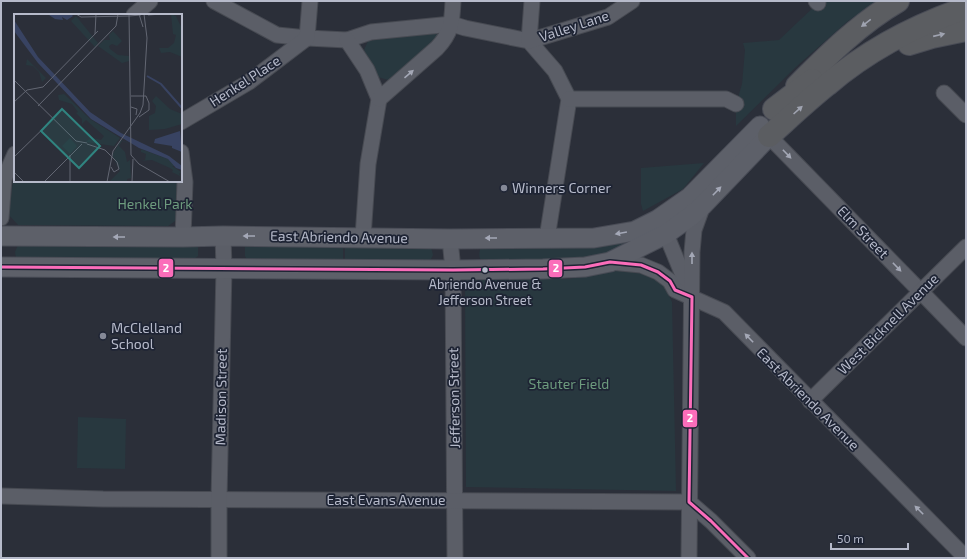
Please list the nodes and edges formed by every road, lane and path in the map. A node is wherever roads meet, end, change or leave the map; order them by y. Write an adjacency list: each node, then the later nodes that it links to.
1 (150, 1): 10 (street)
2 (214, 1): 13 (street)
3 (310, 1): 13 (street)
4 (453, 1): 11 (street)
5 (532, 1): 15 (street, Valley Lane)
6 (632, 1): 15 (street, Valley Lane)
7 (898, 1): 21 (highway, one-way to 21)
8 (949, 1): 21 (highway)
9 (966, 8): 16 (highway)
10 (135, 14)
11 (452, 24): 14 (street); 15 (street); 18 (street, one-way to 11)
12 (966, 30): 16 (highway, one-way to 12)
13 (307, 38): 14 (street); 23 (street, Henkel Place)
14 (348, 40): 18 (street)
15 (529, 41): 19 (street)
16 (827, 84): 24 (highway, one-way to 16)
17 (944, 93): 22 (street)
18 (379, 99): 33 (street)
19 (569, 99): 20 (street); 34 (street)
20 (736, 104)
21 (774, 109): 24 (highway)
22 (966, 116)
23 (182, 121)
24 (764, 131): 27 (main road, one-way to 24); 29 (main road); 41 (street, Elm Street, one-way to 41)
25 (14, 156): 28 (street)
26 (182, 160): 32 (street)
27 (703, 205): 29 (main road); 42 (street, one-way to 27)
28 (1, 218)
29 (661, 227): 34 (main road, East Abriendo Avenue, one-way to 34); 37 (main road); 42 (street)
30 (1, 236): 32 (main road, East Abriendo Avenue, one-way to 30)
31 (223, 236): 32 (main road, East Abriendo Avenue); 33 (main road, East Abriendo Avenue, one-way to 31); 39 (street, Madison Street)
32 (182, 237)
33 (363, 237): 35 (main road, East Abriendo Avenue)
34 (547, 238): 35 (main road, East Abriendo Avenue, one-way to 35)
35 (450, 239): 40 (street, Jefferson Street)
36 (966, 247): 41 (street, West Bicknell Avenue)
37 (610, 262): 40 (main road); 42 (street, East Abriendo Avenue)
38 (1, 267): 39 (main road)
39 (224, 268): 40 (main road); 46 (street, Madison Street)
40 (453, 270): 47 (street, Jefferson Street)
41 (921, 292): 43 (street, Elm Street); 44 (street, West Bicknell Avenue)
42 (692, 297): 44 (street, East Abriendo Avenue, one-way to 42); 48 (street)
43 (966, 338)
44 (810, 401): 53 (street, East Abriendo Avenue, one-way to 44)
45 (1, 496): 46 (street, East Evans Avenue)
46 (219, 499): 47 (street, East Evans Avenue); 49 (street, Madison Street)
47 (455, 500): 48 (street, East Evans Avenue); 50 (street, Jefferson Street)
48 (689, 502): 51 (street); 52 (street)
49 (219, 558)
50 (455, 558)
51 (689, 558)
52 (748, 558)
53 (966, 558)

